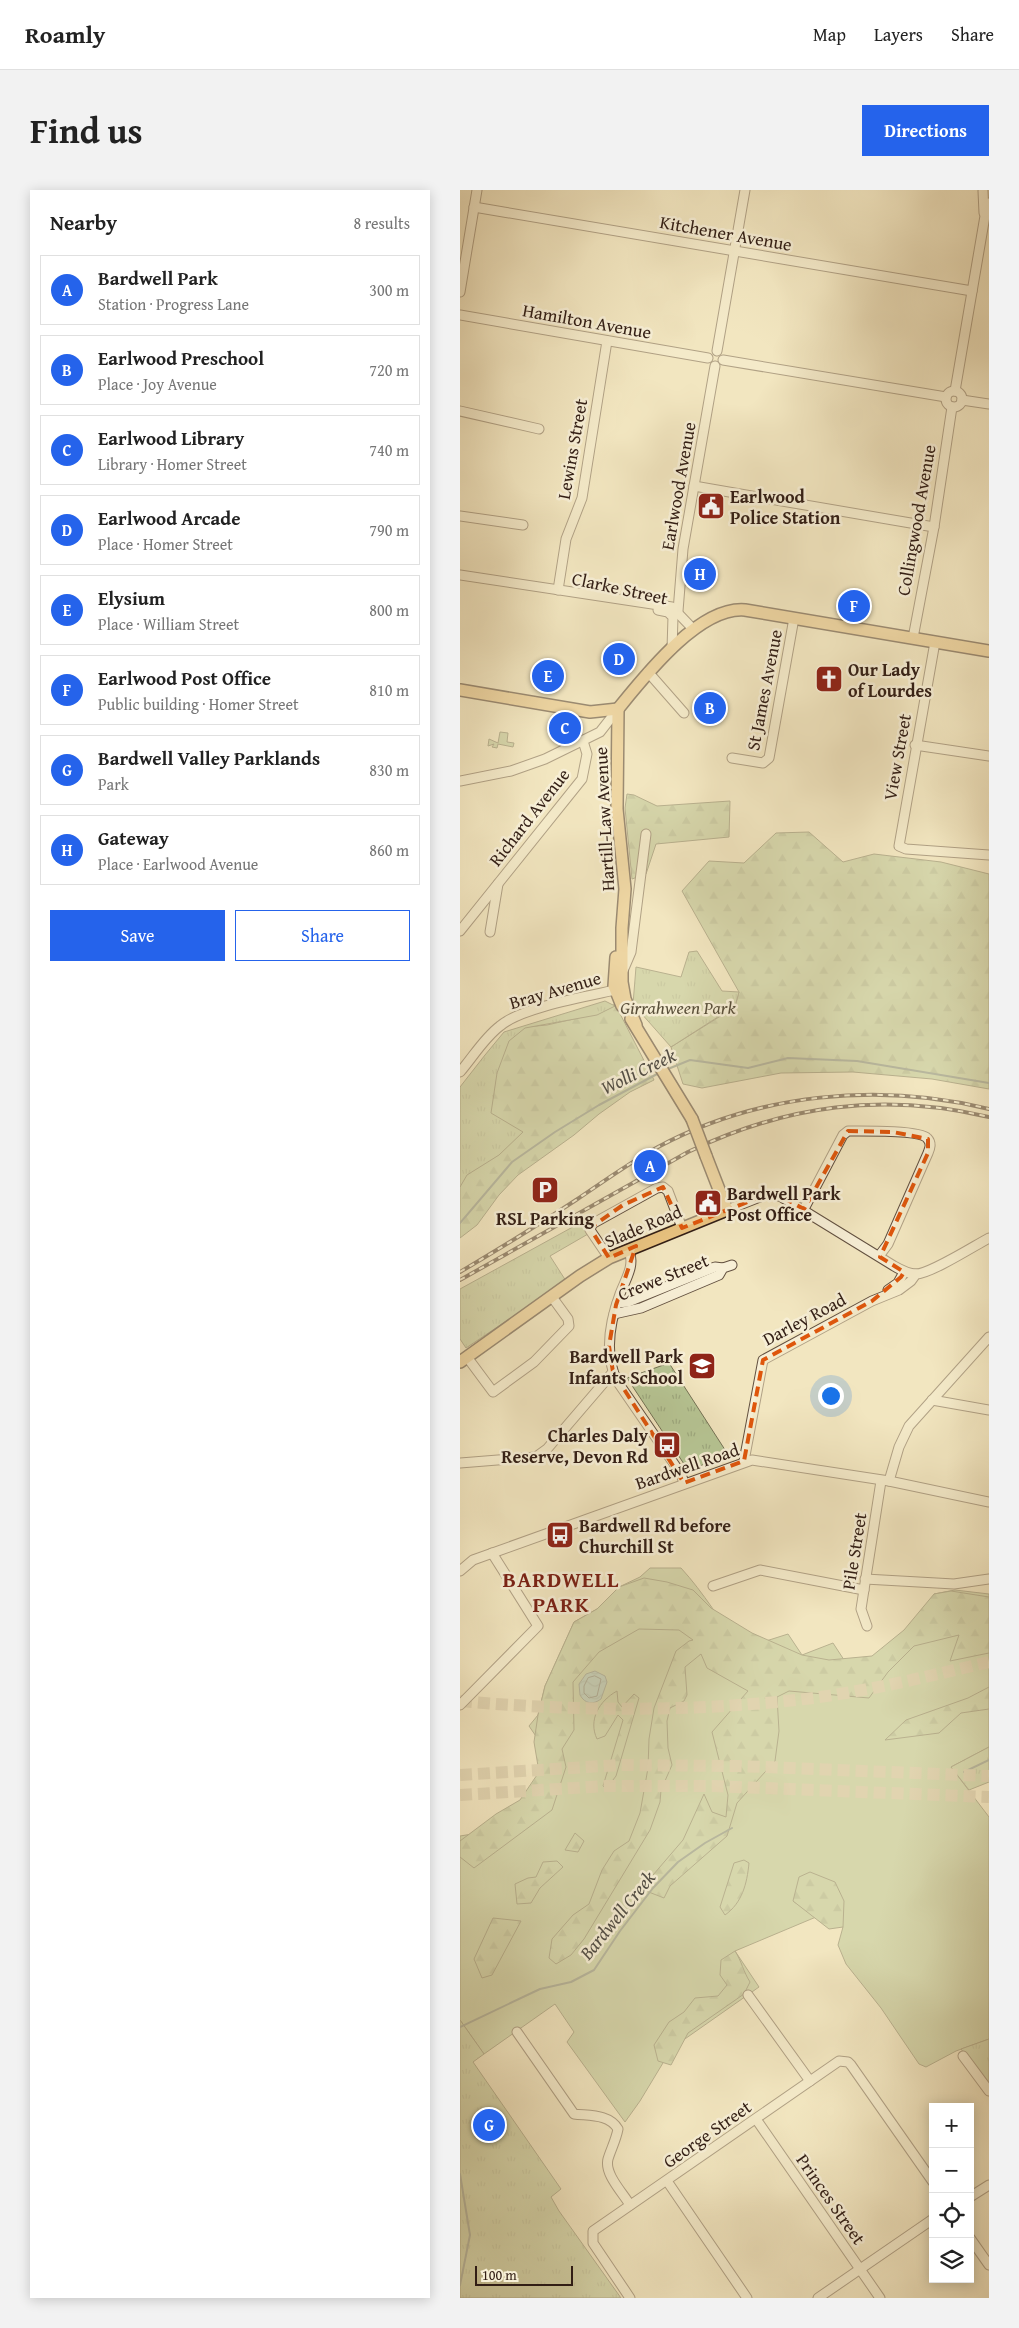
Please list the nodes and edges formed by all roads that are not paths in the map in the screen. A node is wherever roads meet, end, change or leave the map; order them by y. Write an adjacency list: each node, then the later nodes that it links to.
1 (477, 190): 5 (street)
2 (745, 190): 7 (street)
3 (985, 191): 6 (street)
4 (989, 204): 6 (street)
5 (474, 207): 7 (street, Kitchener Avenue); 9 (street)
6 (984, 216): 8 (street)
7 (734, 252): 8 (street, Kitchener Avenue); 12 (street)
8 (972, 290): 16 (street)
9 (460, 292)
10 (460, 315): 11 (street, Hamilton Avenue)
11 (607, 341): 13 (street, Hamilton Avenue); 28 (street, Lewins Street)
12 (717, 352): 13 (street); 14 (street)
13 (708, 358): 15 (street)
14 (723, 360): 15 (street); 17 (street)
15 (715, 366): 23 (street, Earlwood Avenue)
16 (955, 391): 17 (street); 18 (street)
17 (946, 397): 20 (street)
18 (962, 400): 19 (street); 20 (street)
19 (989, 404)
20 (952, 407): 26 (street, Collingwood Avenue)
21 (460, 411): 22 (street)
22 (540, 428)
23 (694, 486): 26 (street); 29 (street, Earlwood Avenue)
24 (460, 516): 25 (street)
25 (523, 526)
26 (934, 527): 32 (street, Collingwood Avenue)
27 (460, 575): 28 (street, Clarke Street)
28 (558, 590): 29 (street, Clarke Street); 34 (street, Clarke Street)
29 (678, 611): 31 (street, Clarke Street)
30 (794, 618): 31 (main road); 32 (main road); 43 (street, St James Avenue)
31 (694, 630): 34 (main road)
32 (913, 638): 33 (main road)
33 (935, 642): 35 (main road); 41 (street, View Street)
34 (672, 649): 36 (main road)
35 (989, 651)
36 (648, 672): 38 (main road); 39 (street)
37 (460, 690): 38 (main road)
38 (618, 709): 40 (street); 48 (main road, Hartill-Law Avenue)
39 (684, 713)
40 (583, 741): 44 (street); 47 (street, Richard Avenue)
41 (915, 745): 42 (street); 46 (street, View Street)
42 (989, 756)
43 (732, 758)
44 (460, 781)
45 (646, 834): 51 (street)
46 (989, 854)
47 (498, 884): 49 (street, Richard Avenue); 50 (street)
48 (622, 928): 51 (main road, Hartill-Law Avenue); 52 (main road, Hartill-Law Avenue)
49 (460, 931)
50 (490, 932)
51 (627, 942): 52 (main road, Hartill-Law Avenue)
52 (618, 989): 53 (street, Bray Avenue); 55 (main road, Hartill-Law Avenue, bridge)
53 (460, 1072)
54 (804, 1209): 55 (street, Slade Road); 59 (street, Slade Road); 59 (street)
55 (727, 1210): 56 (main road, Slade Road)
56 (682, 1228): 58 (main road, Slade Road); 60 (street)
57 (989, 1238): 62 (street, Darley Road)
58 (628, 1250): 60 (main road, Slade Road); 65 (street)
59 (879, 1256): 61 (street, Slade Road)
60 (609, 1258): 63 (main road, Slade Road)
61 (904, 1272): 62 (street); 64 (street, Darley Road)
62 (916, 1274): 64 (street, Darley Road)
63 (552, 1297): 68 (main road, Slade Road); 68 (street)
64 (872, 1302): 72 (street, Darley Road)
65 (617, 1304): 66 (street); 66 (street, Crewe Street)
66 (614, 1314): 69 (street)
67 (989, 1337): 70 (street, Pile Street)
68 (463, 1359)
69 (612, 1372): 73 (street); 75 (street)
70 (932, 1400): 71 (street); 74 (street, Pile Street)
71 (989, 1410)
72 (744, 1461): 74 (street, Bardwell Road); 75 (street, Bardwell Road)
73 (460, 1463)
74 (885, 1481): 76 (street, Bardwell Road); 79 (street, Pile Street)
75 (684, 1483): 77 (street, Bardwell Road)
76 (989, 1502)
77 (492, 1553): 78 (street, Bardwell Road); 84 (street)
78 (460, 1571)
79 (865, 1579): 80 (street); 82 (street, Pile Street)
80 (989, 1579)
81 (713, 1586): 82 (street)
82 (864, 1590): 83 (street, Pile Street)
83 (867, 1626)
84 (460, 1705)
85 (748, 1995): 88 (street)
86 (518, 2032): 95 (street)
87 (964, 2056): 89 (street)
88 (810, 2081): 90 (street, George Street); 91 (street, George Street)
89 (989, 2091)
90 (756, 2119): 92 (street, George Street); 99 (street, Princes Street)
91 (929, 2176)
92 (667, 2181): 95 (street, George Street); 101 (street)
93 (989, 2185): 94 (street)
94 (974, 2194)
95 (630, 2205): 100 (street, George Street)
96 (929, 2222): 99 (street)
97 (974, 2244): 98 (street)
98 (989, 2265)
99 (860, 2268): 102 (street); 103 (street, Princes Street)
100 (630, 2298)
101 (747, 2298)
102 (818, 2298)
103 (880, 2298)

